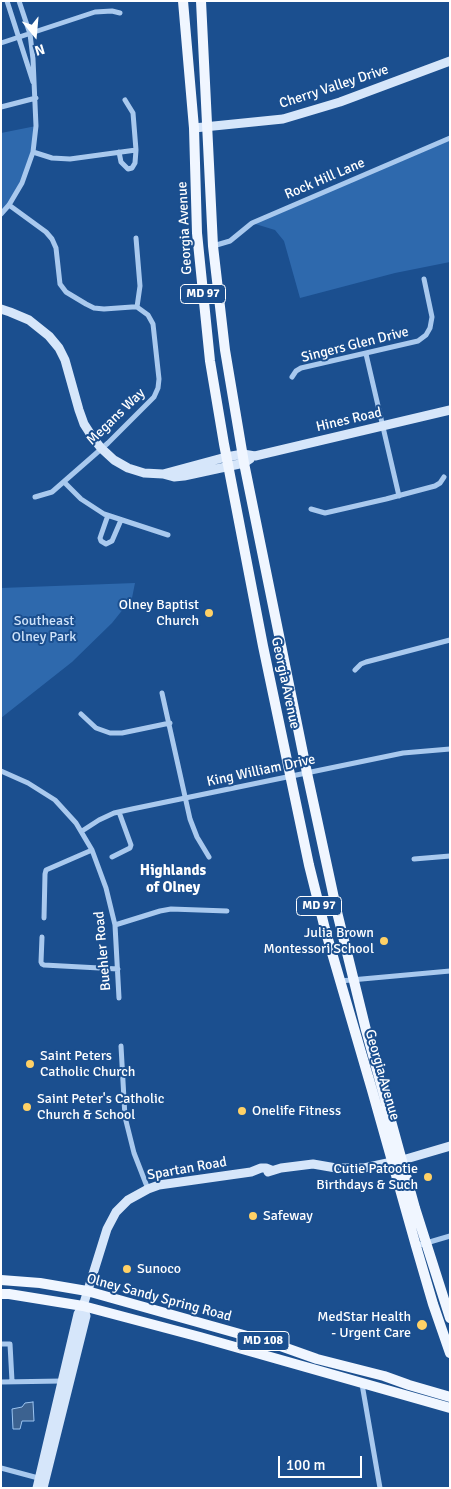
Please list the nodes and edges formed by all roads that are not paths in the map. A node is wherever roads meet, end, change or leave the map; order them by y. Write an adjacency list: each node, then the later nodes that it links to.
1 (7, 1): 7 (street)
2 (19, 1): 6 (street)
3 (184, 1): 15 (main road, Georgia Avenue / MD 97)
4 (201, 1): 14 (main road, Georgia Avenue / MD 97)
5 (120, 13): 6 (street)
6 (30, 34): 7 (street); 10 (street)
7 (18, 38): 8 (street); 10 (street)
8 (1, 43)
9 (450, 61): 14 (street, Cherry Valley Drive)
10 (34, 86): 11 (street)
11 (36, 98): 13 (street); 18 (street)
12 (125, 100): 17 (street)
13 (1, 107)
14 (207, 127): 15 (street, Cherry Valley Drive); 23 (main road, Georgia Avenue / MD 97)
15 (194, 128): 33 (main road, Georgia Avenue / MD 97)
16 (450, 138): 23 (street, Rock Hill Lane)
17 (136, 150): 19 (street); 19 (street)
18 (33, 152): 19 (street); 20 (street)
19 (119, 152)
20 (9, 205): 21 (street); 25 (street)
21 (1, 214)
22 (136, 238): 25 (street)
23 (214, 246): 32 (main road, Georgia Avenue / MD 97)
24 (424, 278): 27 (street, Singers Glen Drive)
25 (137, 307): 31 (street, Megans Way)
26 (1, 309): 31 (street)
27 (366, 354): 28 (street, Singers Glen Drive); 30 (street)
28 (292, 377)
29 (450, 410): 30 (street, Hines Road)
30 (383, 426): 32 (street, Hines Road); 37 (street)
31 (101, 448): 33 (street); 35 (street, Megans Way)
32 (243, 459): 33 (street); 49 (main road, Georgia Avenue / MD 97)
33 (227, 462): 50 (main road, Georgia Avenue / MD 97)
34 (444, 477): 37 (street)
35 (64, 482): 36 (street, Megans Way); 39 (street)
36 (36, 496)
37 (400, 496): 38 (street)
38 (312, 509)
39 (108, 515): 40 (street); 40 (street)
40 (120, 520): 41 (street)
41 (168, 535)
42 (450, 640): 43 (street)
43 (355, 670)
44 (162, 693): 46 (street)
45 (81, 714): 46 (street)
46 (170, 723): 51 (street)
47 (450, 750): 49 (street, King William Drive)
48 (1, 771): 53 (street, Buehler Road)
49 (307, 773): 50 (street, King William Drive); 65 (main road, Georgia Avenue)
50 (290, 777): 51 (street, King William Drive); 66 (main road, Georgia Avenue / MD 97)
51 (185, 798): 52 (street, King William Drive); 57 (street)
52 (119, 812): 53 (street, King William Drive); 56 (street)
53 (82, 831): 54 (street, Buehler Road)
54 (92, 850): 60 (street); 61 (street, Buehler Road)
55 (450, 856): 58 (street)
56 (112, 857)
57 (209, 857)
58 (414, 859)
59 (227, 911): 61 (street)
60 (44, 918)
61 (115, 925): 63 (street, Buehler Road)
62 (42, 938): 63 (street)
63 (118, 968): 67 (street, Buehler Road)
64 (450, 971): 65 (street)
65 (354, 979): 66 (street); 70 (main road, Georgia Avenue)
66 (340, 981): 70 (main road, Georgia Avenue / MD 97)
67 (119, 998)
68 (121, 1046): 71 (street)
69 (450, 1146): 70 (street, Spartan Road)
70 (397, 1161): 71 (street, Spartan Road); 73 (main road, Georgia Avenue / MD 97)
71 (148, 1189): 75 (street, Spartan Road)
72 (450, 1236): 73 (street)
73 (421, 1245): 78 (main road, Georgia Avenue); 80 (main road, Georgia Avenue / MD 97)
74 (1, 1280): 75 (main road, Olney Sandy Spring Road / MD 108)
75 (87, 1291): 77 (street, Spartan Road); 85 (main road, Olney Sandy Spring Road / MD 108)
76 (1, 1294): 77 (main road, Olney Sandy Spring Road / MD 108)
77 (83, 1306): 82 (street, Spartan Road); 84 (main road, Olney Sandy Spring Road / MD 108); 90 (street, Spartan Road)
78 (450, 1318)
79 (1, 1344): 81 (street)
80 (450, 1353)
81 (12, 1381): 82 (street); 83 (street)
82 (62, 1381): 90 (street, Spartan Road)
83 (1, 1382)
84 (362, 1383): 88 (main road, Olney Sandy Spring Road / MD 108); 92 (street)
85 (437, 1393): 86 (main road); 87 (main road, Olney Sandy Spring Road / MD 108)
86 (450, 1393)
87 (450, 1397)
88 (450, 1408)
89 (1, 1468): 90 (street)
90 (43, 1482): 91 (street, Spartan Road)
91 (37, 1488)
92 (380, 1488)

